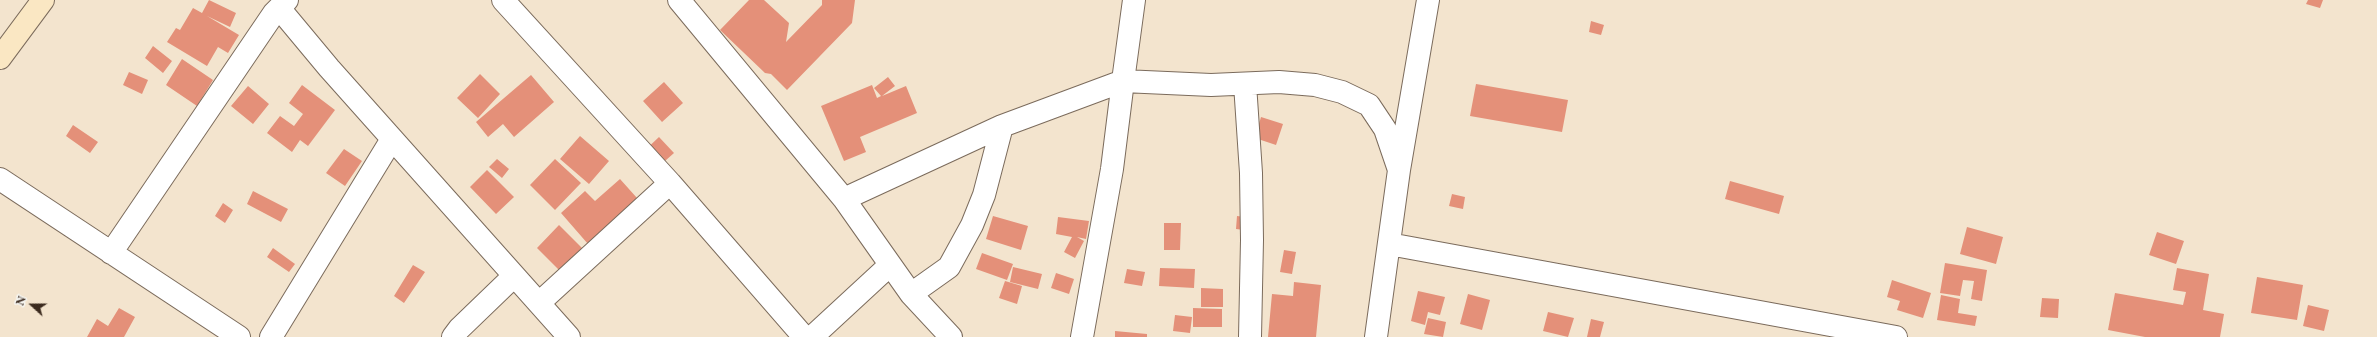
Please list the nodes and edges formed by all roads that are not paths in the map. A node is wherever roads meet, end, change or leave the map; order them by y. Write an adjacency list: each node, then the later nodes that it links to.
1 (43, 0): 7 (street)
2 (503, 0): 14 (street)
3 (679, 0): 15 (street)
4 (1134, 0): 8 (street)
5 (1428, 0): 12 (street)
6 (283, 4): 11 (street); 17 (street)
7 (0, 58)
8 (1123, 81): 9 (street); 10 (street); 29 (street)
9 (1245, 84): 12 (street); 30 (street)
10 (1002, 126): 15 (street); 20 (street)
11 (392, 139): 19 (street); 23 (street)
12 (1399, 170): 16 (street)
13 (0, 179): 17 (street)
14 (670, 183): 21 (street); 26 (street)
15 (844, 199): 18 (street)
16 (1389, 244): 31 (street); 32 (street)
17 (111, 253): 22 (street)
18 (890, 265): 20 (street); 27 (street)
19 (514, 276): 21 (street); 24 (street)
20 (911, 294): 28 (street)
21 (539, 303): 25 (street)
22 (239, 337)
23 (271, 337)
24 (453, 337)
25 (569, 337)
26 (804, 337)
27 (812, 337)
28 (951, 337)
29 (1082, 337)
30 (1250, 337)
31 (1376, 337)
32 (1896, 337)

